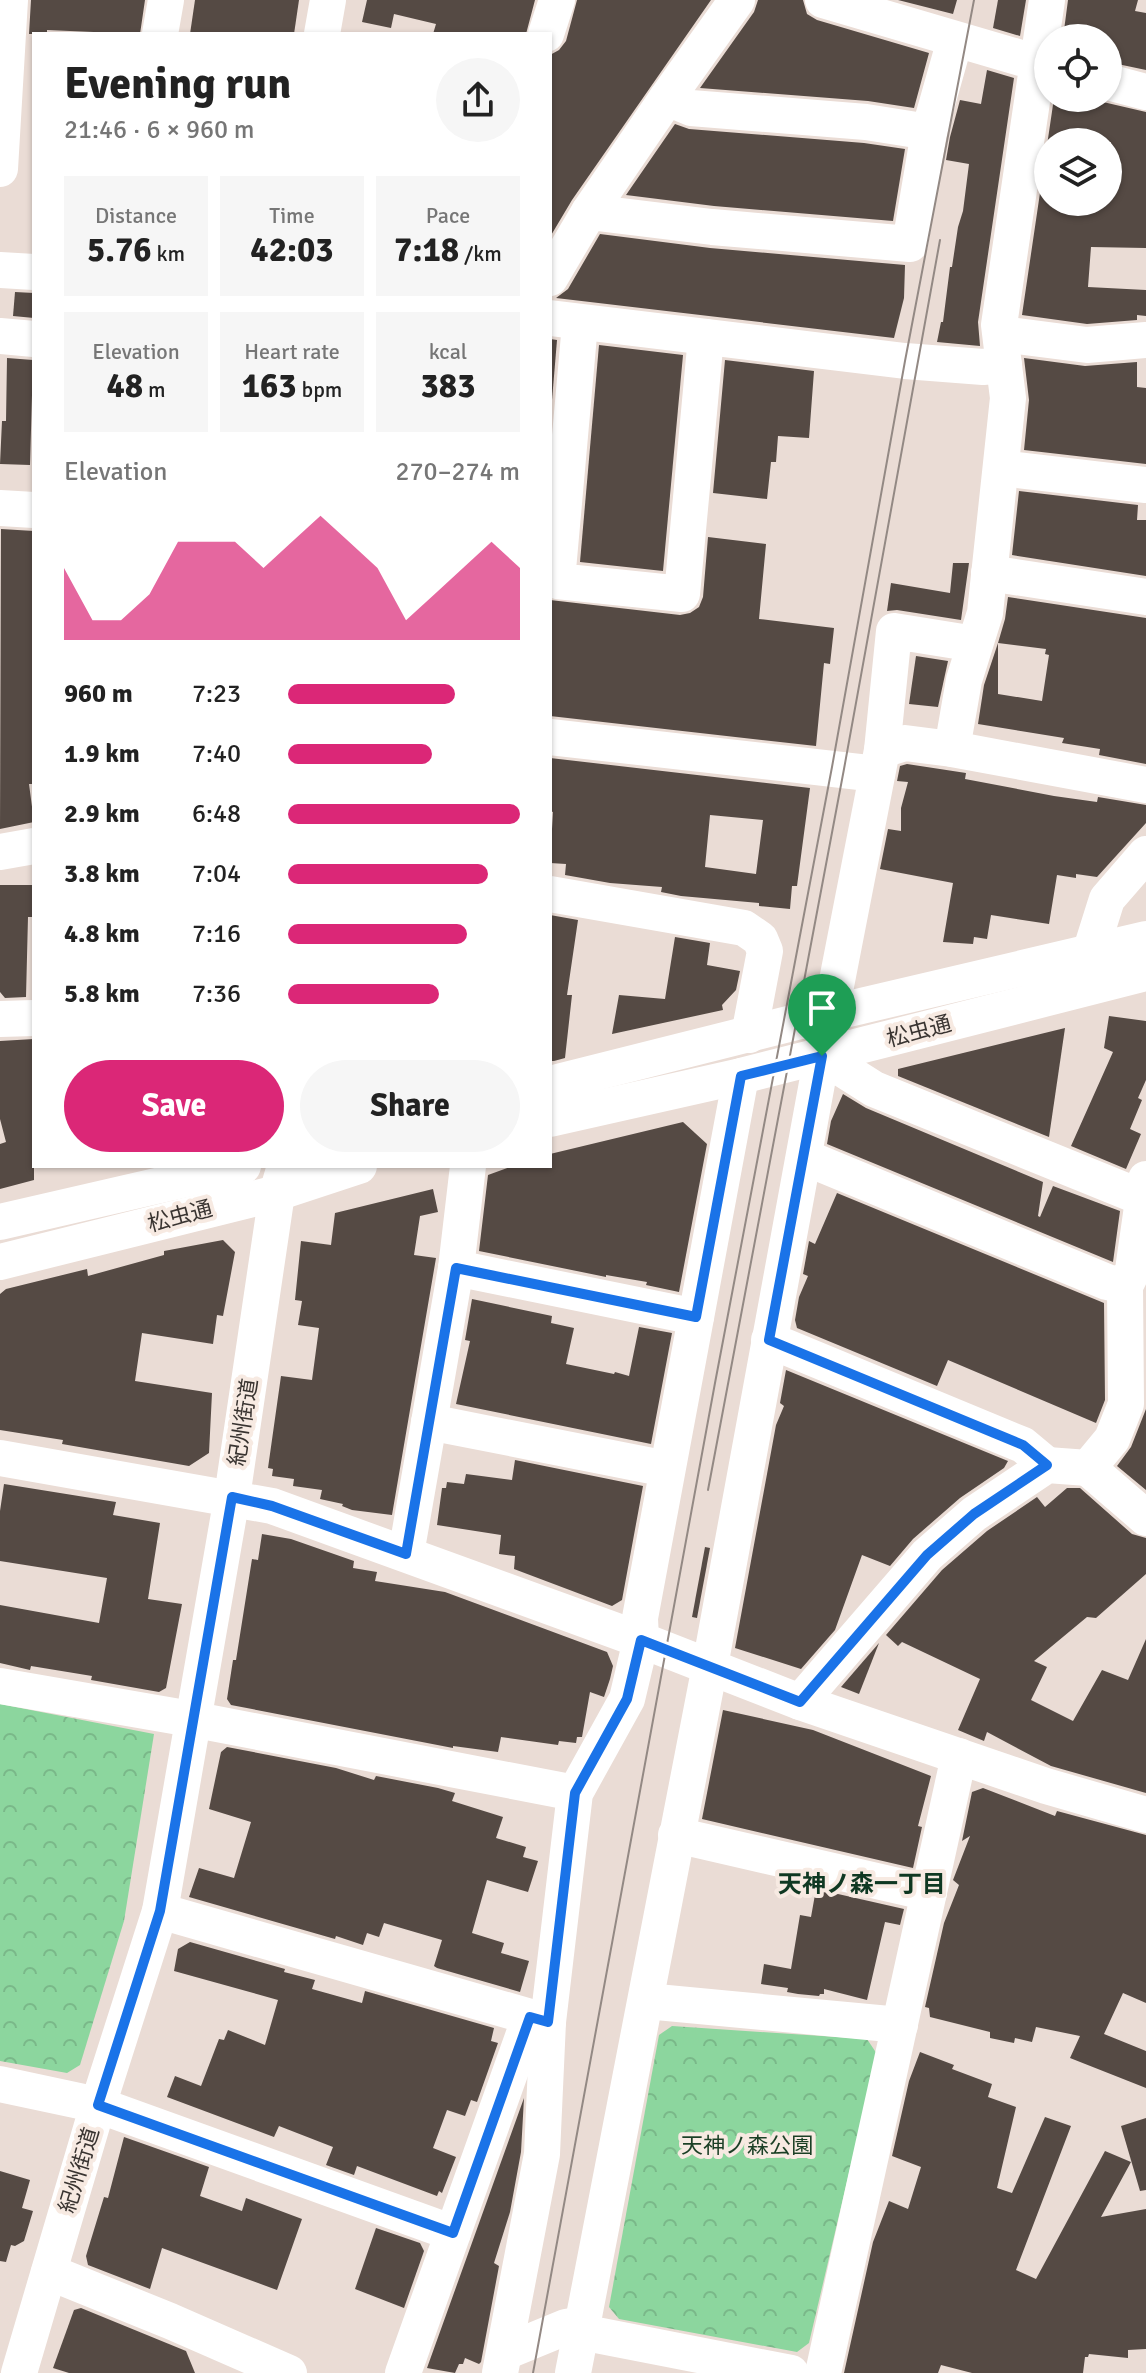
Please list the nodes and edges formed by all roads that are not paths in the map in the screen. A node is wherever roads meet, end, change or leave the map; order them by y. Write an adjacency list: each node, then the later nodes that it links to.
1 (10, 0): 17 (street)
2 (166, 0): 9 (street)
3 (328, 0): 10 (street)
4 (557, 0): 11 (street)
5 (823, 0): 12 (street)
6 (1047, 0): 8 (street)
7 (736, 1): 16 (street)
8 (1045, 24)
9 (160, 32)
10 (322, 32)
11 (547, 32)
12 (955, 40): 13 (street); 19 (street)
13 (1034, 63)
14 (1122, 86): 15 (street)
15 (1146, 92)
16 (667, 98): 19 (street); 21 (street)
17 (13, 112): 20 (street)
18 (1034, 112): 30 (street)
19 (929, 132): 21 (street)
20 (0, 169)
21 (589, 212): 24 (street)
22 (0, 270): 23 (street)
23 (32, 272)
24 (552, 275)
25 (565, 321): 27 (street); 27 (street)
26 (0, 336): 28 (street)
27 (706, 337): 30 (street)
28 (32, 339)
29 (1146, 340): 30 (street)
30 (1003, 350): 31 (street)
31 (1001, 468): 32 (street); 35 (street)
32 (1146, 485)
33 (0, 508): 34 (street)
34 (32, 510)
35 (989, 573): 36 (street); 37 (street)
36 (1146, 597)
37 (975, 644): 39 (street); 40 (street)
38 (552, 737): 40 (street)
39 (952, 749): 40 (street); 41 (street)
40 (880, 762): 50 (street)
41 (1146, 785)
42 (32, 846): 43 (street)
43 (0, 852)
44 (1146, 854): 47 (street)
45 (552, 894): 53 (street)
46 (1146, 939): 47 (street, 松虫通)
47 (1090, 953): 48 (street); 50 (street, 松虫通)
48 (1146, 961)
49 (1146, 973): 54 (street, 松虫通)
50 (840, 1011): 53 (street, 松虫通)
51 (32, 1018): 52 (street)
52 (0, 1019)
53 (749, 1035): 56 (street, 松虫通)
54 (822, 1056): 55 (street, 松虫通); 58 (street); 63 (street)
55 (741, 1076): 57 (street, 松虫通); 68 (street)
56 (552, 1084)
57 (552, 1119)
58 (804, 1157): 67 (street); 69 (street)
59 (234, 1168): 64 (street, 松虫通)
60 (347, 1168): 62 (street, 松虫通)
61 (468, 1168): 66 (street)
62 (281, 1179): 65 (street, 松虫通); 75 (street, 紀州街道)
63 (1144, 1189): 67 (street)
64 (0, 1222)
65 (0, 1262)
66 (456, 1268): 68 (street); 70 (street)
67 (1125, 1286): 73 (street)
68 (696, 1317): 74 (street)
69 (769, 1340): 72 (street); 79 (street)
70 (429, 1422): 74 (street); 77 (street)
71 (0, 1458): 75 (street)
72 (1047, 1465): 73 (street); 81 (street)
73 (1088, 1468): 76 (street)
74 (667, 1469): 78 (street)
75 (232, 1497): 77 (street); 82 (street, 紀州街道)
76 (1146, 1518)
77 (406, 1554): 78 (street)
78 (641, 1640): 79 (street); 84 (street)
79 (710, 1666): 81 (street); 86 (street)
80 (0, 1686): 82 (street)
81 (800, 1702): 83 (street)
82 (191, 1719): 84 (street); 88 (street, 紀州街道)
83 (959, 1756): 85 (street); 87 (street)
84 (575, 1793): 90 (street)
85 (1146, 1815)
86 (676, 1835): 87 (street); 89 (street)
87 (929, 1893): 91 (street)
88 (160, 1911): 90 (street); 93 (street, 紀州街道)
89 (646, 2001): 91 (street); 96 (street)
90 (539, 2020): 94 (street); 97 (street)
91 (900, 2025): 103 (street)
92 (0, 2084): 93 (street)
93 (98, 2105): 94 (street); 95 (street, 紀州街道)
94 (453, 2233): 100 (street)
95 (49, 2272): 98 (street, 紀州街道); 99 (street)
96 (582, 2328): 97 (street); 101 (street); 102 (street)
97 (503, 2362)
98 (19, 2373)
99 (289, 2373)
100 (403, 2373)
101 (573, 2373)
102 (791, 2373)
103 (823, 2373)

